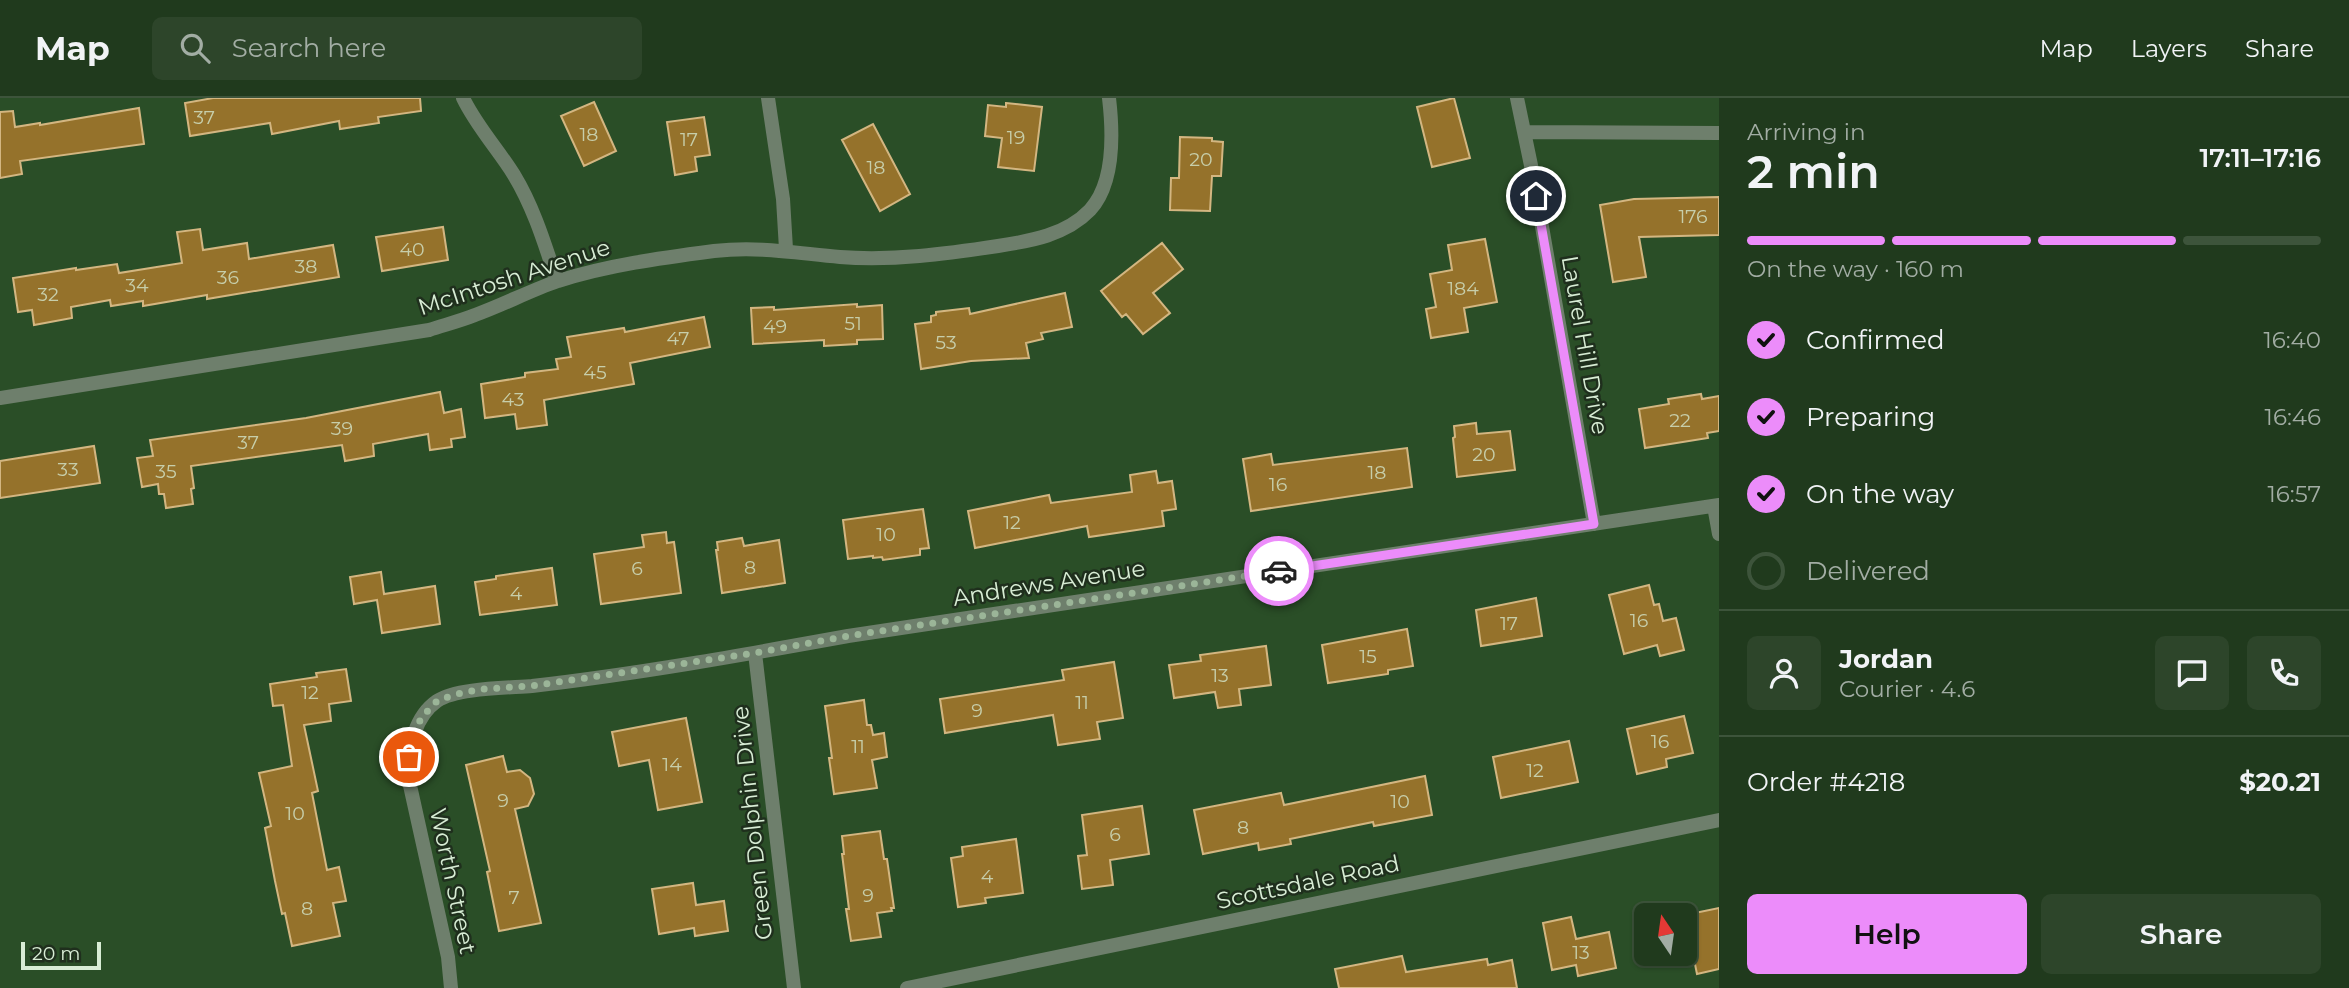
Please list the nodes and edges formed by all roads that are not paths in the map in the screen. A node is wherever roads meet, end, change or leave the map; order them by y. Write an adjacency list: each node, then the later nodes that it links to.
1 (463, 98): 8 (street)
2 (768, 98): 7 (street)
3 (1109, 98): 7 (street, McIntosh Avenue)
4 (1517, 98): 5 (street, Laurel Hill Drive)
5 (1525, 132): 6 (street); 11 (street, Laurel Hill Drive)
6 (1719, 133)
7 (786, 249): 8 (street, McIntosh Avenue)
8 (557, 281): 9 (street, McIntosh Avenue)
9 (0, 398)
10 (1716, 506): 11 (street, Andrews Avenue); 12 (street)
11 (1594, 524): 13 (street, Andrews Avenue)
12 (1719, 534)
13 (755, 653): 14 (street, Andrews Avenue); 17 (street, Green Dolphin Drive)
14 (411, 743): 16 (street, Worth Street)
15 (1719, 820): 18 (street, Scottsdale Road)
16 (451, 988)
17 (794, 988)
18 (907, 988)

